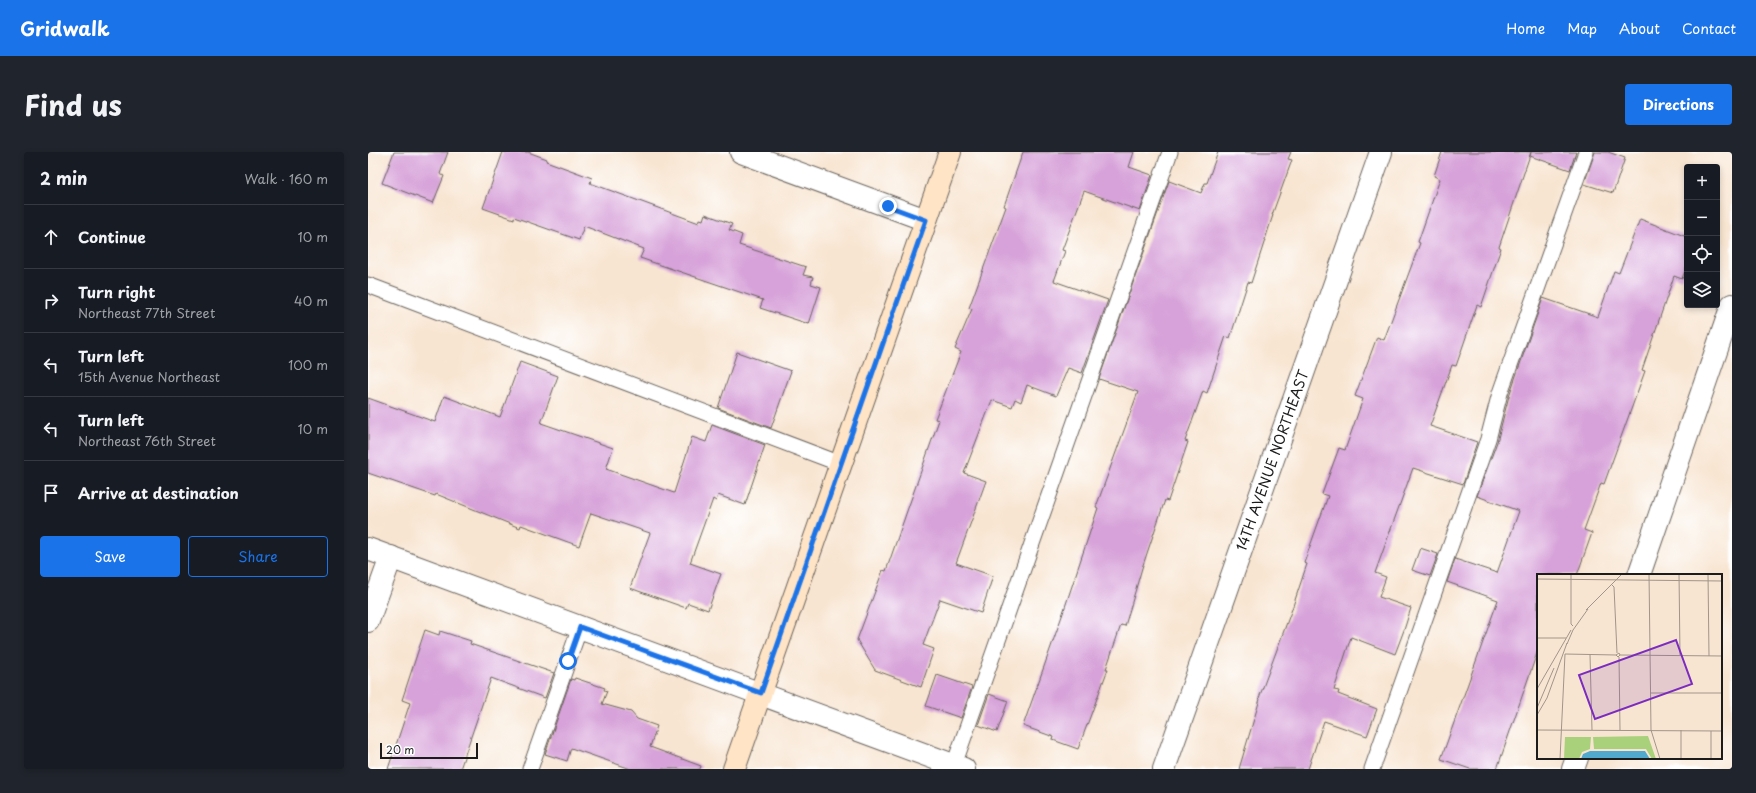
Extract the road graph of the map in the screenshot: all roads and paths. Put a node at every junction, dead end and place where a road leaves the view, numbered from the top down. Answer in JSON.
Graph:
{"nodes":[{"id":1,"x":741,"y":152,"type":"edge"},
{"id":2,"x":950,"y":152,"type":"edge"},
{"id":3,"x":1170,"y":152,"type":"edge"},
{"id":4,"x":1381,"y":152,"type":"edge"},
{"id":5,"x":1586,"y":152,"type":"edge"},
{"id":6,"x":926,"y":220,"type":"junction"},
{"id":7,"x":368,"y":285,"type":"edge"},
{"id":8,"x":1732,"y":306,"type":"edge"},
{"id":9,"x":841,"y":464,"type":"junction"},
{"id":10,"x":368,"y":549,"type":"edge"},
{"id":11,"x":391,"y":557,"type":"junction"},
{"id":12,"x":1639,"y":574,"type":"edge"},
{"id":13,"x":368,"y":621,"type":"edge"},
{"id":14,"x":580,"y":627,"type":"junction"},
{"id":15,"x":761,"y":693,"type":"junction"},
{"id":16,"x":1577,"y":759,"type":"edge"},
{"id":17,"x":959,"y":767,"type":"edge"},
{"id":18,"x":530,"y":769,"type":"edge"},
{"id":19,"x":734,"y":769,"type":"edge"},
{"id":20,"x":1164,"y":769,"type":"edge"},
{"id":21,"x":1372,"y":769,"type":"edge"},
{"id":22,"x":1573,"y":769,"type":"edge"}],
"edges":[{"from":1,"to":6,"type":"street"},
{"from":2,"to":6,"type":"main road"},
{"from":3,"to":17,"type":"lane"},
{"from":4,"to":20,"type":"street","name":"14TH AVENUE NORTHEAST"},
{"from":5,"to":21,"type":"lane"},
{"from":6,"to":9,"type":"main road"},
{"from":7,"to":9,"type":"lane"},
{"from":8,"to":12,"type":"street"},
{"from":9,"to":15,"type":"main road"},
{"from":10,"to":11,"type":"street"},
{"from":11,"to":13,"type":"street"},
{"from":11,"to":14,"type":"street"},
{"from":14,"to":15,"type":"street"},
{"from":14,"to":18,"type":"lane"},
{"from":15,"to":17,"type":"street"},
{"from":15,"to":19,"type":"main road"},
{"from":16,"to":22,"type":"street"}]}
